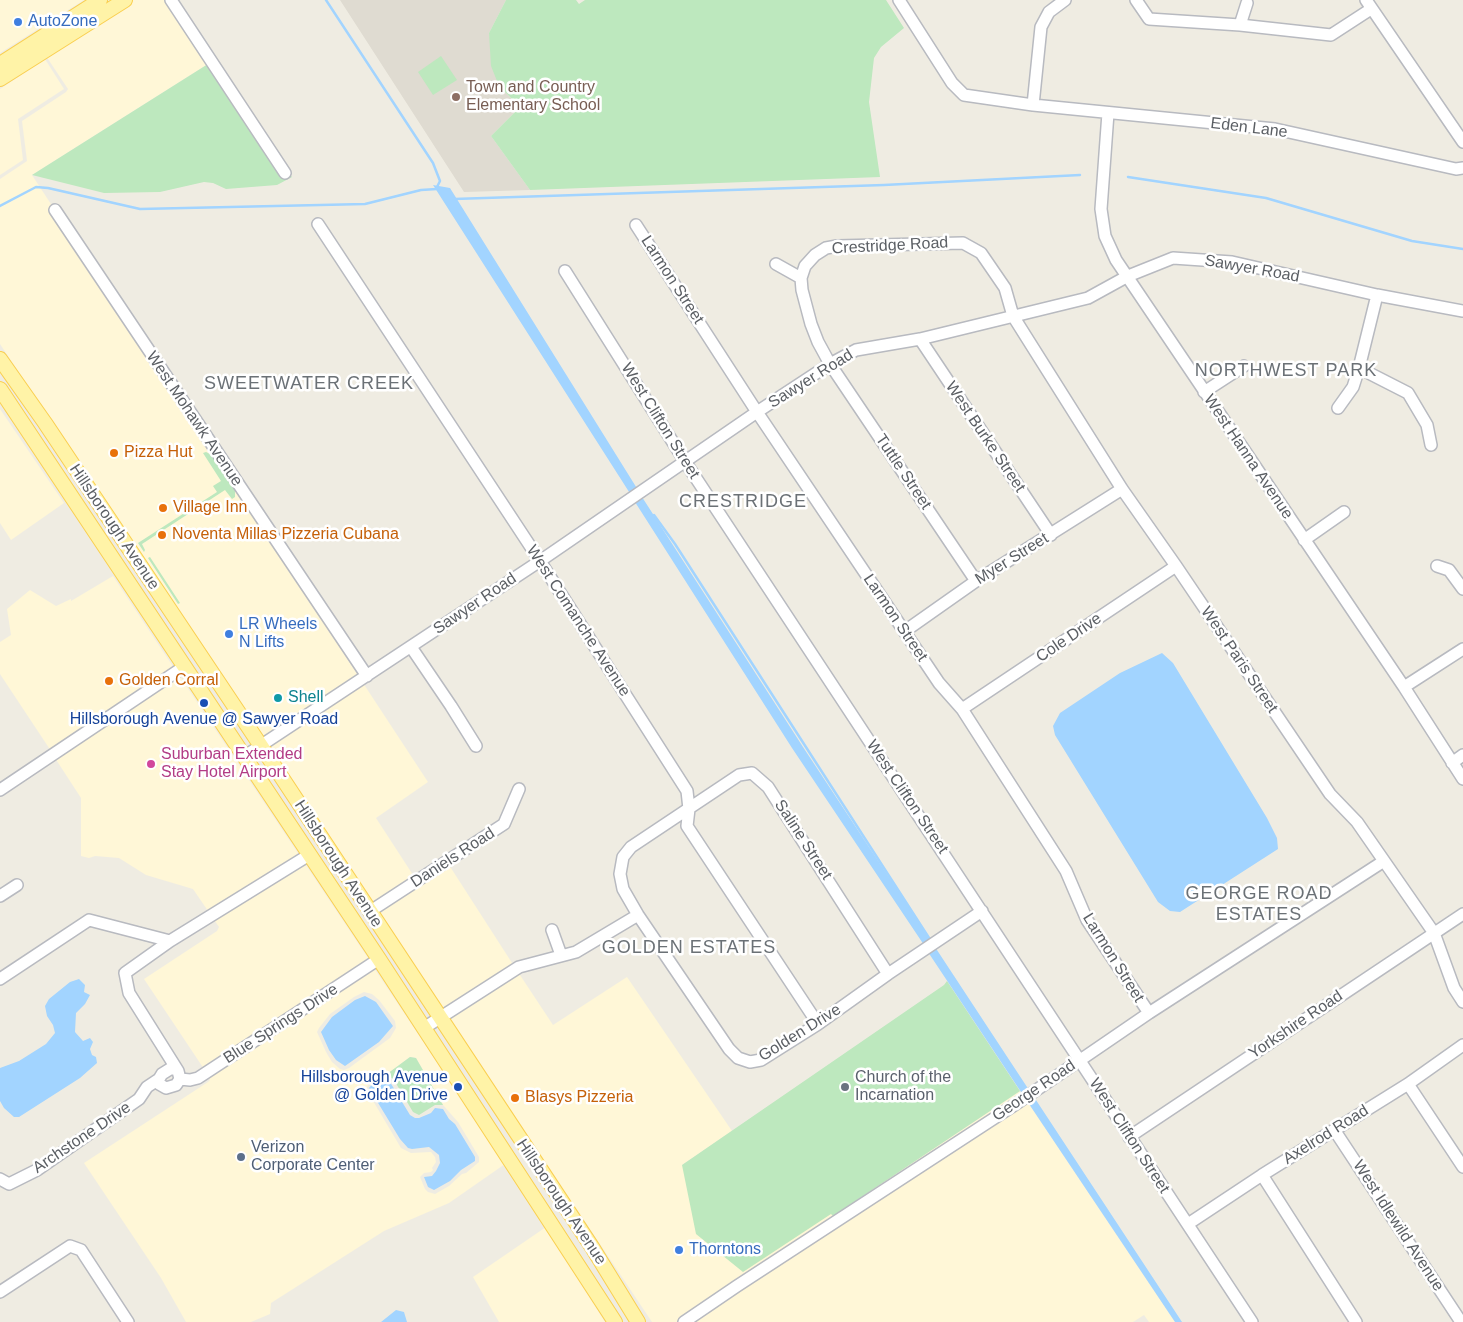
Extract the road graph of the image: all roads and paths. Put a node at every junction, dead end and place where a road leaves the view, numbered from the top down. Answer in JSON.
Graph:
{"nodes":[{"id":1,"x":100,"y":0,"type":"edge"},
{"id":2,"x":125,"y":0,"type":"edge"},
{"id":3,"x":171,"y":0,"type":"edge"},
{"id":4,"x":899,"y":0,"type":"edge"},
{"id":5,"x":1065,"y":0,"type":"edge"},
{"id":6,"x":1136,"y":0,"type":"edge"},
{"id":7,"x":1247,"y":3,"type":"dead end"},
{"id":8,"x":1369,"y":4,"type":"edge"},
{"id":9,"x":1240,"y":25,"type":"junction"},
{"id":10,"x":9,"y":63,"type":"edge"},
{"id":11,"x":0,"y":79,"type":"edge"},
{"id":12,"x":1033,"y":105,"type":"junction"},
{"id":13,"x":1108,"y":113,"type":"junction"},
{"id":14,"x":1463,"y":142,"type":"edge"},
{"id":15,"x":1463,"y":168,"type":"edge"},
{"id":16,"x":285,"y":173,"type":"dead end"},
{"id":17,"x":56,"y":210,"type":"dead end"},
{"id":18,"x":318,"y":224,"type":"dead end"},
{"id":19,"x":636,"y":225,"type":"dead end"},
{"id":20,"x":776,"y":264,"type":"dead end"},
{"id":21,"x":565,"y":271,"type":"dead end"},
{"id":22,"x":1128,"y":276,"type":"junction"},
{"id":23,"x":801,"y":278,"type":"junction"},
{"id":24,"x":1377,"y":295,"type":"junction"},
{"id":25,"x":1463,"y":311,"type":"edge"},
{"id":26,"x":1013,"y":316,"type":"junction"},
{"id":27,"x":920,"y":339,"type":"junction"},
{"id":28,"x":0,"y":360,"type":"edge"},
{"id":29,"x":830,"y":364,"type":"junction"},
{"id":30,"x":0,"y":366,"type":"edge"},
{"id":31,"x":1244,"y":366,"type":"dead end"},
{"id":32,"x":1359,"y":368,"type":"junction"},
{"id":33,"x":12,"y":375,"type":"junction"},
{"id":34,"x":0,"y":384,"type":"edge"},
{"id":35,"x":0,"y":390,"type":"edge"},
{"id":36,"x":1204,"y":392,"type":"junction"},
{"id":37,"x":1338,"y":408,"type":"dead end"},
{"id":38,"x":757,"y":412,"type":"junction"},
{"id":39,"x":45,"y":423,"type":"junction"},
{"id":40,"x":34,"y":439,"type":"junction"},
{"id":41,"x":1431,"y":445,"type":"dead end"},
{"id":42,"x":686,"y":463,"type":"junction"},
{"id":43,"x":59,"y":476,"type":"junction"},
{"id":44,"x":83,"y":481,"type":"junction"},
{"id":45,"x":1122,"y":489,"type":"junction"},
{"id":46,"x":1344,"y":512,"type":"dead end"},
{"id":47,"x":1051,"y":535,"type":"junction"},
{"id":48,"x":1304,"y":540,"type":"junction"},
{"id":49,"x":137,"y":560,"type":"junction"},
{"id":50,"x":540,"y":561,"type":"junction"},
{"id":51,"x":1176,"y":566,"type":"junction"},
{"id":52,"x":1436,"y":566,"type":"dead end"},
{"id":53,"x":127,"y":580,"type":"junction"},
{"id":54,"x":976,"y":581,"type":"junction"},
{"id":55,"x":1463,"y":589,"type":"edge"},
{"id":56,"x":904,"y":631,"type":"junction"},
{"id":57,"x":410,"y":647,"type":"junction"},
{"id":58,"x":1463,"y":649,"type":"edge"},
{"id":59,"x":200,"y":654,"type":"junction"},
{"id":60,"x":184,"y":666,"type":"junction"},
{"id":61,"x":367,"y":676,"type":"junction"},
{"id":62,"x":1404,"y":687,"type":"junction"},
{"id":63,"x":962,"y":709,"type":"junction"},
{"id":64,"x":260,"y":746,"type":"junction"},
{"id":65,"x":476,"y":746,"type":"dead end"},
{"id":66,"x":1463,"y":755,"type":"edge"},
{"id":67,"x":245,"y":756,"type":"junction"},
{"id":68,"x":1452,"y":763,"type":"junction"},
{"id":69,"x":1463,"y":779,"type":"edge"},
{"id":70,"x":519,"y":789,"type":"dead end"},
{"id":71,"x":0,"y":790,"type":"edge"},
{"id":72,"x":274,"y":801,"type":"junction"},
{"id":73,"x":689,"y":809,"type":"junction"},
{"id":74,"x":309,"y":855,"type":"junction"},
{"id":75,"x":335,"y":859,"type":"junction"},
{"id":76,"x":1384,"y":861,"type":"junction"},
{"id":77,"x":16,"y":885,"type":"dead end"},
{"id":78,"x":0,"y":896,"type":"edge"},
{"id":79,"x":982,"y":911,"type":"junction"},
{"id":80,"x":369,"y":912,"type":"junction"},
{"id":81,"x":1463,"y":914,"type":"edge"},
{"id":82,"x":638,"y":915,"type":"junction"},
{"id":83,"x":552,"y":930,"type":"dead end"},
{"id":84,"x":1434,"y":933,"type":"junction"},
{"id":85,"x":386,"y":937,"type":"junction"},
{"id":86,"x":170,"y":942,"type":"junction"},
{"id":87,"x":561,"y":955,"type":"junction"},
{"id":88,"x":379,"y":959,"type":"junction"},
{"id":89,"x":888,"y":974,"type":"junction"},
{"id":90,"x":0,"y":979,"type":"edge"},
{"id":91,"x":1463,"y":1002,"type":"edge"},
{"id":92,"x":1149,"y":1013,"type":"junction"},
{"id":93,"x":439,"y":1018,"type":"junction"},
{"id":94,"x":818,"y":1024,"type":"junction"},
{"id":95,"x":424,"y":1028,"type":"junction"},
{"id":96,"x":1463,"y":1045,"type":"edge"},
{"id":97,"x":1080,"y":1060,"type":"junction"},
{"id":98,"x":179,"y":1075,"type":"junction"},
{"id":99,"x":158,"y":1079,"type":"junction"},
{"id":100,"x":1408,"y":1084,"type":"junction"},
{"id":101,"x":480,"y":1113,"type":"junction"},
{"id":102,"x":1335,"y":1131,"type":"junction"},
{"id":103,"x":1129,"y":1137,"type":"junction"},
{"id":104,"x":1463,"y":1167,"type":"edge"},
{"id":105,"x":541,"y":1170,"type":"junction"},
{"id":106,"x":1262,"y":1175,"type":"junction"},
{"id":107,"x":0,"y":1179,"type":"edge"},
{"id":108,"x":1188,"y":1224,"type":"junction"},
{"id":109,"x":0,"y":1292,"type":"edge"},
{"id":110,"x":128,"y":1322,"type":"edge"},
{"id":111,"x":616,"y":1322,"type":"edge"},
{"id":112,"x":638,"y":1322,"type":"edge"},
{"id":113,"x":684,"y":1322,"type":"edge"},
{"id":114,"x":1252,"y":1322,"type":"edge"},
{"id":115,"x":1356,"y":1322,"type":"edge"},
{"id":116,"x":1461,"y":1322,"type":"edge"}],
"edges":[{"from":1,"to":10,"type":"main road"},
{"from":2,"to":10,"type":"main road"},
{"from":3,"to":16,"type":"street"},
{"from":4,"to":12,"type":"street"},
{"from":5,"to":12,"type":"street"},
{"from":6,"to":9,"type":"street"},
{"from":7,"to":9,"type":"street"},
{"from":8,"to":9,"type":"street"},
{"from":8,"to":14,"type":"street"},
{"from":10,"to":11,"type":"main road"},
{"from":12,"to":13,"type":"street","name":"Eden Lane"},
{"from":13,"to":15,"type":"street","name":"Eden Lane"},
{"from":13,"to":22,"type":"street","name":"West Hanna Avenue"},
{"from":17,"to":61,"type":"street","name":"West Mohawk Avenue"},
{"from":18,"to":50,"type":"street","name":"West Comanche Avenue"},
{"from":19,"to":38,"type":"street","name":"Larmon Street"},
{"from":20,"to":23,"type":"street"},
{"from":21,"to":42,"type":"street","name":"West Clifton Street"},
{"from":22,"to":24,"type":"street","name":"Sawyer Road"},
{"from":22,"to":26,"type":"street","name":"Sawyer Road"},
{"from":22,"to":36,"type":"street","name":"West Hanna Avenue"},
{"from":23,"to":26,"type":"street","name":"Crestridge Road"},
{"from":23,"to":29,"type":"street"},
{"from":24,"to":25,"type":"street","name":"Sawyer Road"},
{"from":24,"to":32,"type":"street"},
{"from":26,"to":27,"type":"street","name":"Sawyer Road"},
{"from":26,"to":45,"type":"street","name":"West Paris Street"},
{"from":27,"to":29,"type":"street","name":"Sawyer Road"},
{"from":27,"to":47,"type":"street","name":"West Burke Street"},
{"from":28,"to":33,"type":"main road","name":"Hillsborough Avenue"},
{"from":29,"to":38,"type":"street","name":"Sawyer Road"},
{"from":29,"to":54,"type":"street","name":"Tuttle Street"},
{"from":30,"to":33,"type":"main road"},
{"from":31,"to":36,"type":"street"},
{"from":32,"to":37,"type":"street"},
{"from":32,"to":41,"type":"street"},
{"from":33,"to":39,"type":"main road","name":"Hillsborough Avenue"},
{"from":34,"to":39,"type":"main road"},
{"from":35,"to":40,"type":"main road","name":"Hillsborough Avenue"},
{"from":36,"to":48,"type":"street","name":"West Hanna Avenue"},
{"from":38,"to":42,"type":"street","name":"Sawyer Road"},
{"from":38,"to":56,"type":"street","name":"Larmon Street"},
{"from":39,"to":44,"type":"main road","name":"Hillsborough Avenue"},
{"from":40,"to":43,"type":"main road","name":"Hillsborough Avenue"},
{"from":40,"to":44,"type":"main road"},
{"from":42,"to":50,"type":"street","name":"Sawyer Road"},
{"from":42,"to":79,"type":"street","name":"West Clifton Street"},
{"from":43,"to":49,"type":"main road"},
{"from":43,"to":53,"type":"main road","name":"Hillsborough Avenue"},
{"from":44,"to":49,"type":"main road","name":"Hillsborough Avenue"},
{"from":45,"to":47,"type":"street","name":"Myer Street"},
{"from":45,"to":51,"type":"street","name":"West Paris Street"},
{"from":46,"to":48,"type":"street"},
{"from":47,"to":54,"type":"street","name":"Myer Street"},
{"from":48,"to":62,"type":"street","name":"West Hanna Avenue"},
{"from":49,"to":59,"type":"main road","name":"Hillsborough Avenue"},
{"from":50,"to":57,"type":"street","name":"Sawyer Road"},
{"from":50,"to":73,"type":"street","name":"West Comanche Avenue"},
{"from":51,"to":63,"type":"street","name":"Cole Drive"},
{"from":51,"to":76,"type":"street","name":"West Paris Street"},
{"from":52,"to":55,"type":"street"},
{"from":53,"to":59,"type":"main road"},
{"from":53,"to":60,"type":"main road","name":"Hillsborough Avenue"},
{"from":54,"to":56,"type":"street","name":"Myer Street"},
{"from":56,"to":63,"type":"street","name":"Larmon Street"},
{"from":57,"to":61,"type":"street","name":"Sawyer Road"},
{"from":57,"to":65,"type":"street"},
{"from":58,"to":62,"type":"street"},
{"from":59,"to":64,"type":"main road","name":"Hillsborough Avenue"},
{"from":60,"to":67,"type":"main road","name":"Hillsborough Avenue"},
{"from":60,"to":71,"type":"street"},
{"from":61,"to":64,"type":"street","name":"Sawyer Road"},
{"from":62,"to":68,"type":"street","name":"West Hanna Avenue"},
{"from":63,"to":92,"type":"street","name":"Larmon Street"},
{"from":64,"to":67,"type":"street","name":"Sawyer Road"},
{"from":64,"to":75,"type":"main road","name":"Hillsborough Avenue"},
{"from":66,"to":68,"type":"street"},
{"from":67,"to":72,"type":"main road","name":"Hillsborough Avenue"},
{"from":68,"to":69,"type":"street","name":"West Hanna Avenue"},
{"from":70,"to":80,"type":"street","name":"Daniels Road"},
{"from":72,"to":74,"type":"main road","name":"Hillsborough Avenue"},
{"from":72,"to":75,"type":"main road"},
{"from":73,"to":82,"type":"street","name":"Saline Street"},
{"from":73,"to":89,"type":"street","name":"Saline Street"},
{"from":73,"to":94,"type":"street","name":"West Comanche Avenue"},
{"from":74,"to":85,"type":"main road"},
{"from":74,"to":86,"type":"street"},
{"from":74,"to":88,"type":"main road","name":"Hillsborough Avenue"},
{"from":75,"to":80,"type":"main road","name":"Hillsborough Avenue"},
{"from":76,"to":84,"type":"street","name":"West Paris Street"},
{"from":76,"to":92,"type":"street","name":"George Road"},
{"from":77,"to":78,"type":"street"},
{"from":79,"to":89,"type":"street","name":"Golden Drive"},
{"from":79,"to":97,"type":"street","name":"West Clifton Street"},
{"from":80,"to":85,"type":"main road","name":"Hillsborough Avenue"},
{"from":81,"to":84,"type":"street","name":"Yorkshire Road"},
{"from":82,"to":87,"type":"street"},
{"from":82,"to":94,"type":"street","name":"Golden Drive"},
{"from":83,"to":87,"type":"street"},
{"from":84,"to":91,"type":"street","name":"West Paris Street"},
{"from":84,"to":103,"type":"street","name":"Yorkshire Road"},
{"from":85,"to":93,"type":"main road","name":"Hillsborough Avenue"},
{"from":86,"to":90,"type":"street"},
{"from":86,"to":98,"type":"street"},
{"from":87,"to":93,"type":"street"},
{"from":88,"to":95,"type":"main road","name":"Hillsborough Avenue"},
{"from":88,"to":98,"type":"street","name":"Blue Springs Drive"},
{"from":89,"to":94,"type":"street","name":"Golden Drive"},
{"from":92,"to":97,"type":"street","name":"George Road"},
{"from":93,"to":95,"type":"street"},
{"from":93,"to":105,"type":"main road","name":"Hillsborough Avenue"},
{"from":95,"to":101,"type":"main road","name":"Hillsborough Avenue"},
{"from":96,"to":100,"type":"street","name":"Axelrod Road"},
{"from":97,"to":103,"type":"street","name":"West Clifton Street"},
{"from":97,"to":113,"type":"street","name":"George Road"},
{"from":98,"to":99,"type":"street"},
{"from":98,"to":99,"type":"street"},
{"from":99,"to":107,"type":"street","name":"Archstone Drive"},
{"from":100,"to":102,"type":"street","name":"Axelrod Road"},
{"from":100,"to":104,"type":"street"},
{"from":101,"to":105,"type":"main road"},
{"from":101,"to":111,"type":"main road","name":"Hillsborough Avenue"},
{"from":102,"to":106,"type":"street","name":"Axelrod Road"},
{"from":102,"to":116,"type":"street","name":"West Idlewild Avenue"},
{"from":103,"to":108,"type":"street","name":"West Clifton Street"},
{"from":105,"to":112,"type":"main road","name":"Hillsborough Avenue"},
{"from":106,"to":108,"type":"street","name":"Axelrod Road"},
{"from":106,"to":115,"type":"street"},
{"from":108,"to":114,"type":"street","name":"West Clifton Street"},
{"from":109,"to":110,"type":"street"}]}
